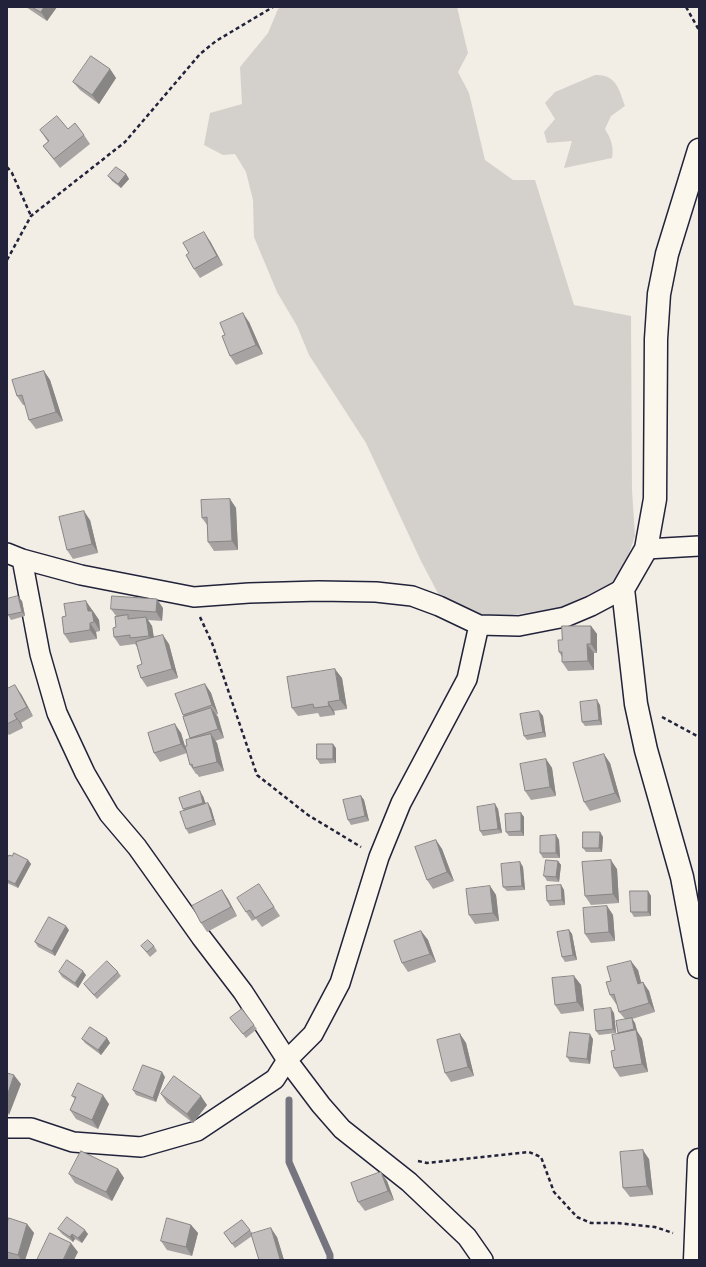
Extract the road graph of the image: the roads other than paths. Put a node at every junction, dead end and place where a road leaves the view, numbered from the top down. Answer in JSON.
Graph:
{"nodes":[{"id":1,"x":699,"y":150,"type":"edge"},
{"id":2,"x":699,"y":546,"type":"edge"},
{"id":3,"x":646,"y":549,"type":"junction"},
{"id":4,"x":15,"y":556,"type":"edge"},
{"id":5,"x":622,"y":589,"type":"junction"},
{"id":6,"x":479,"y":625,"type":"junction"},
{"id":7,"x":699,"y":967,"type":"edge"},
{"id":8,"x":287,"y":1060,"type":"junction"},
{"id":9,"x":7,"y":1128,"type":"edge"},
{"id":10,"x":699,"y":1160,"type":"edge"},
{"id":11,"x":697,"y":1246,"type":"edge"},
{"id":12,"x":483,"y":1260,"type":"edge"}],
"edges":[{"from":1,"to":3,"type":"street"},
{"from":2,"to":3,"type":"street"},
{"from":3,"to":5,"type":"street"},
{"from":4,"to":6,"type":"street"},
{"from":4,"to":8,"type":"street"},
{"from":5,"to":6,"type":"street"},
{"from":5,"to":7,"type":"street"},
{"from":6,"to":8,"type":"street"},
{"from":8,"to":9,"type":"street"},
{"from":8,"to":12,"type":"street"},
{"from":10,"to":11,"type":"street"}]}
